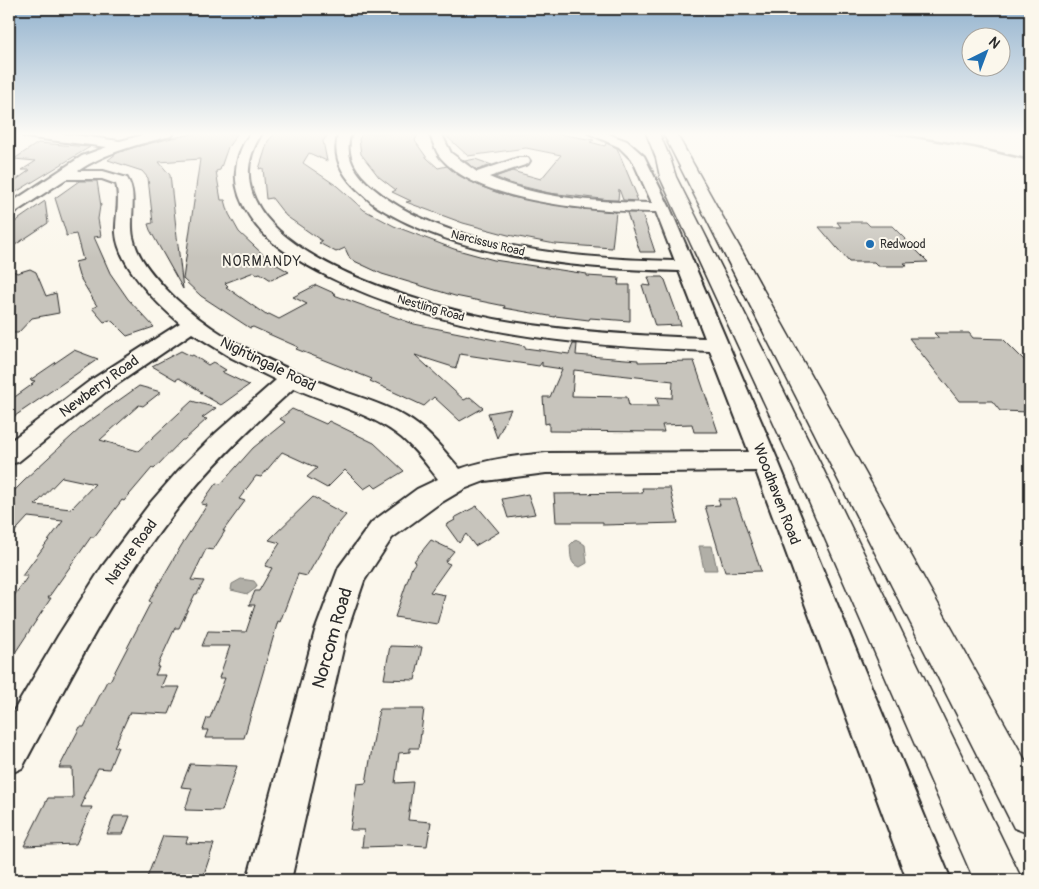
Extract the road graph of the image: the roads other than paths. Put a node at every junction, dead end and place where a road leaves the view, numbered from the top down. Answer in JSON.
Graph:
{"nodes":[{"id":1,"x":241,"y":174,"type":"edge"},
{"id":2,"x":350,"y":174,"type":"edge"},
{"id":3,"x":472,"y":174,"type":"edge"},
{"id":4,"x":484,"y":174,"type":"edge"},
{"id":5,"x":647,"y":174,"type":"edge"},
{"id":6,"x":666,"y":174,"type":"edge"},
{"id":7,"x":691,"y":174,"type":"edge"},
{"id":8,"x":703,"y":174,"type":"edge"},
{"id":9,"x":61,"y":176,"type":"joint"},
{"id":10,"x":477,"y":177,"type":"junction"},
{"id":11,"x":662,"y":208,"type":"junction"},
{"id":12,"x":9,"y":210,"type":"edge"},
{"id":13,"x":711,"y":214,"type":"junction"},
{"id":14,"x":686,"y":266,"type":"junction"},
{"id":15,"x":194,"y":324,"type":"junction"},
{"id":16,"x":718,"y":345,"type":"junction"},
{"id":17,"x":291,"y":379,"type":"junction"},
{"id":18,"x":9,"y":455,"type":"edge"},
{"id":19,"x":765,"y":461,"type":"junction"},
{"id":20,"x":455,"y":482,"type":"junction"},
{"id":21,"x":9,"y":755,"type":"edge"},
{"id":22,"x":1030,"y":812,"type":"edge"},
{"id":23,"x":269,"y":880,"type":"edge"},
{"id":24,"x":929,"y":880,"type":"edge"},
{"id":25,"x":998,"y":880,"type":"edge"}],
"edges":[{"from":1,"to":16,"type":"street","name":"Nestling Road"},
{"from":2,"to":14,"type":"street","name":"Narcissus Road"},
{"from":3,"to":10,"type":"street"},
{"from":4,"to":10,"type":"street"},
{"from":5,"to":11,"type":"street","name":"Woodhaven Road"},
{"from":6,"to":25,"type":"highway"},
{"from":7,"to":13,"type":"highway"},
{"from":8,"to":13,"type":"highway"},
{"from":9,"to":12,"type":"street"},
{"from":9,"to":15,"type":"street","name":"Nightingale Road"},
{"from":10,"to":11,"type":"street"},
{"from":11,"to":14,"type":"street","name":"Woodhaven Road"},
{"from":13,"to":22,"type":"highway"},
{"from":14,"to":16,"type":"street","name":"Woodhaven Road"},
{"from":15,"to":17,"type":"street","name":"Nightingale Road"},
{"from":15,"to":18,"type":"street","name":"Newberry Road"},
{"from":16,"to":19,"type":"street","name":"Woodhaven Road"},
{"from":17,"to":20,"type":"street","name":"Nightingale Road"},
{"from":17,"to":21,"type":"street","name":"Nature Road"},
{"from":19,"to":20,"type":"street","name":"Norcom Road"},
{"from":19,"to":24,"type":"street","name":"Woodhaven Road"},
{"from":20,"to":23,"type":"street","name":"Norcom Road"}]}
